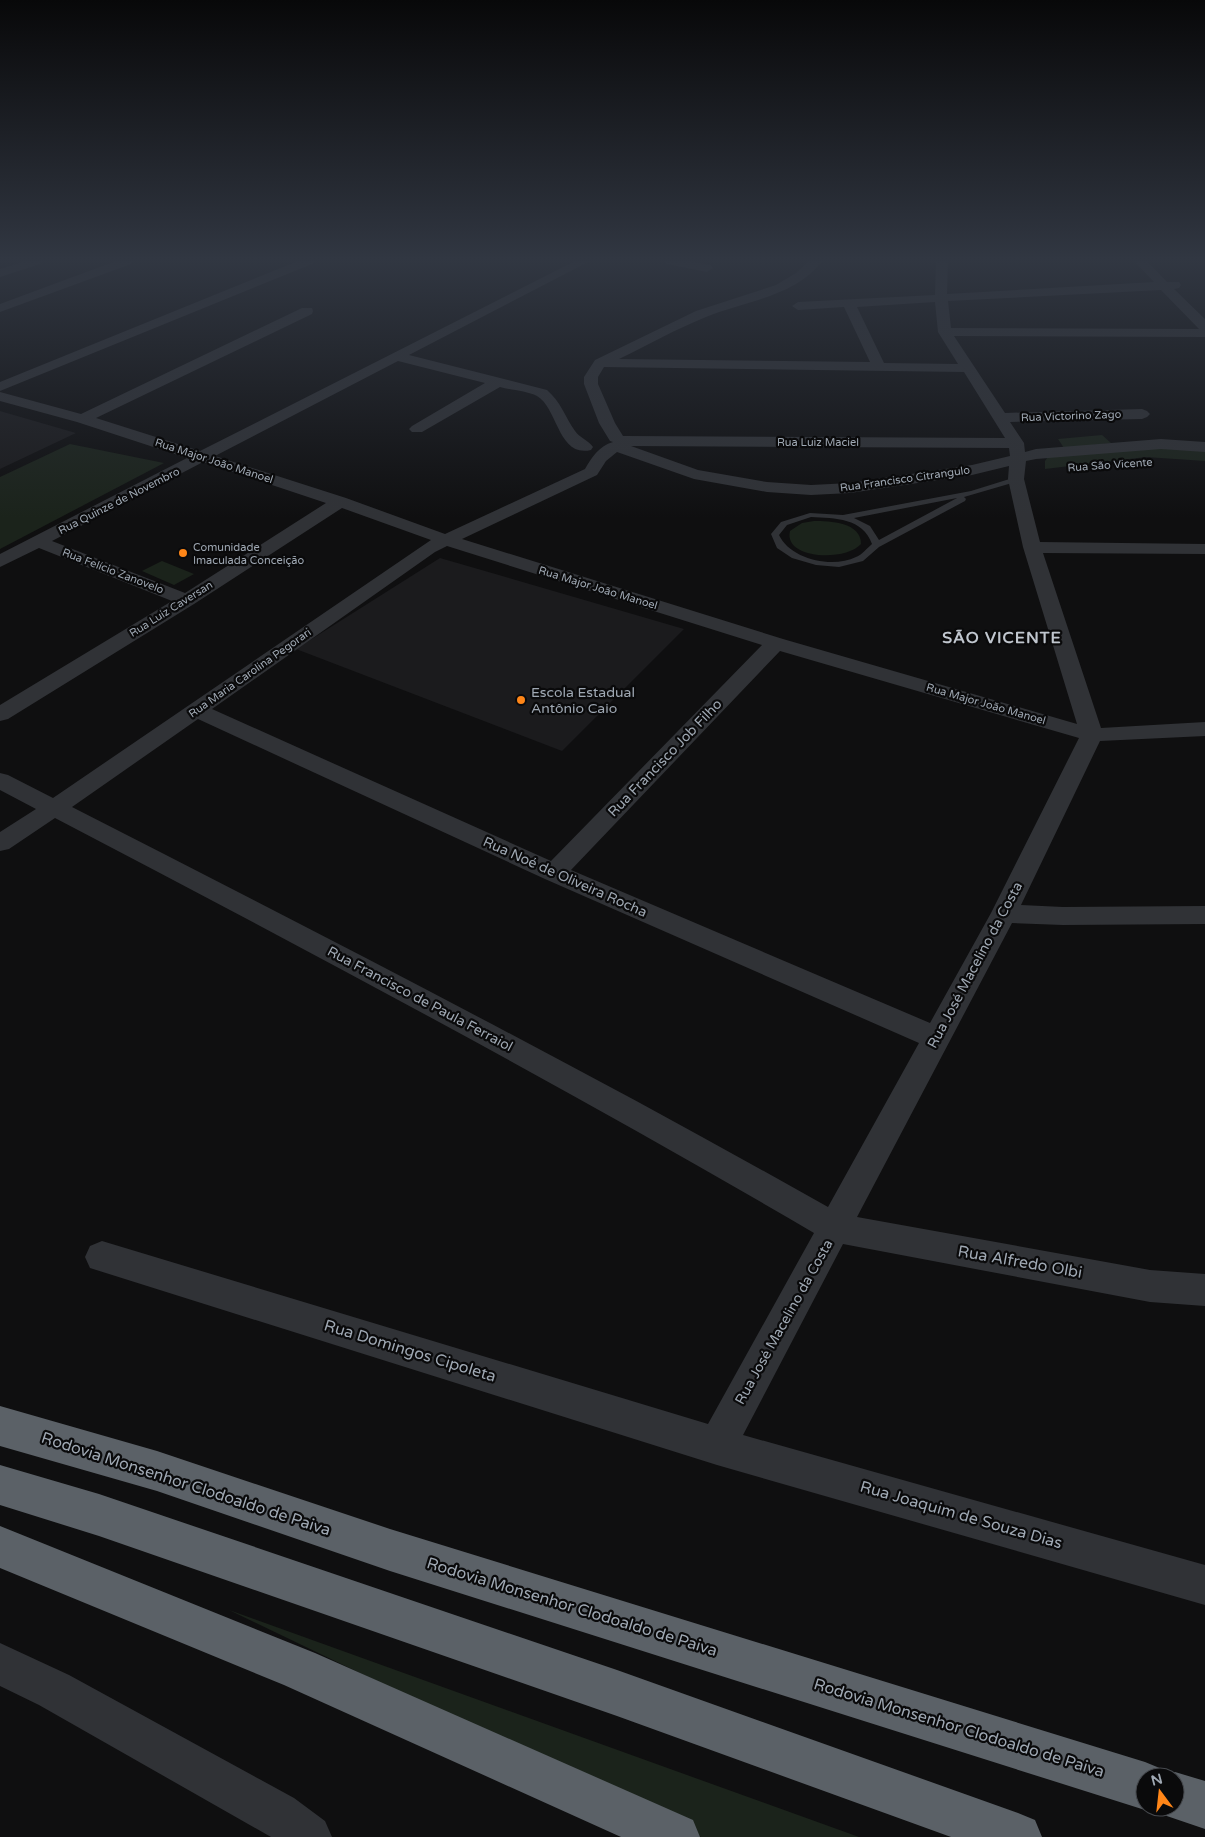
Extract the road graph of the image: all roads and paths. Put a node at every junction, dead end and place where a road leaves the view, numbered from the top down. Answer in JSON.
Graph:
{"nodes":[{"id":1,"x":97,"y":347,"type":"edge"},
{"id":2,"x":233,"y":347,"type":"edge"},
{"id":3,"x":414,"y":347,"type":"edge"},
{"id":4,"x":634,"y":347,"type":"edge"},
{"id":5,"x":869,"y":347,"type":"edge"},
{"id":6,"x":955,"y":347,"type":"edge"},
{"id":7,"x":396,"y":356,"type":"junction"},
{"id":8,"x":600,"y":363,"type":"junction"},
{"id":9,"x":879,"y":367,"type":"junction"},
{"id":10,"x":969,"y":368,"type":"junction"},
{"id":11,"x":497,"y":382,"type":"junction"},
{"id":12,"x":0,"y":387,"type":"edge"},
{"id":13,"x":0,"y":396,"type":"edge"},
{"id":14,"x":1142,"y":414,"type":"dead end"},
{"id":15,"x":1000,"y":418,"type":"junction"},
{"id":16,"x":82,"y":419,"type":"junction"},
{"id":17,"x":417,"y":430,"type":"dead end"},
{"id":18,"x":604,"y":444,"type":"junction"},
{"id":19,"x":1205,"y":447,"type":"edge"},
{"id":20,"x":202,"y":457,"type":"junction"},
{"id":21,"x":1141,"y":462,"type":"dead end"},
{"id":22,"x":1021,"y":464,"type":"junction"},
{"id":23,"x":1082,"y":466,"type":"dead end"},
{"id":24,"x":973,"y":493,"type":"junction"},
{"id":25,"x":340,"y":502,"type":"junction"},
{"id":26,"x":842,"y":517,"type":"junction"},
{"id":27,"x":445,"y":540,"type":"junction"},
{"id":28,"x":38,"y":542,"type":"junction"},
{"id":29,"x":876,"y":545,"type":"junction"},
{"id":30,"x":1032,"y":547,"type":"junction"},
{"id":31,"x":1205,"y":549,"type":"edge"},
{"id":32,"x":0,"y":561,"type":"edge"},
{"id":33,"x":187,"y":600,"type":"junction"},
{"id":34,"x":776,"y":643,"type":"junction"},
{"id":35,"x":196,"y":710,"type":"junction"},
{"id":36,"x":0,"y":714,"type":"edge"},
{"id":37,"x":1205,"y":729,"type":"edge"},
{"id":38,"x":1092,"y":735,"type":"junction"},
{"id":39,"x":0,"y":780,"type":"edge"},
{"id":40,"x":56,"y":807,"type":"junction"},
{"id":41,"x":0,"y":842,"type":"edge"},
{"id":42,"x":554,"y":873,"type":"junction"},
{"id":43,"x":1004,"y":913,"type":"junction"},
{"id":44,"x":1205,"y":915,"type":"edge"},
{"id":45,"x":935,"y":1038,"type":"junction"},
{"id":46,"x":835,"y":1228,"type":"junction"},
{"id":47,"x":102,"y":1257,"type":"dead end"},
{"id":48,"x":1205,"y":1290,"type":"edge"},
{"id":49,"x":0,"y":1426,"type":"edge"},
{"id":50,"x":717,"y":1446,"type":"junction"},
{"id":51,"x":0,"y":1485,"type":"edge"},
{"id":52,"x":0,"y":1546,"type":"edge"},
{"id":53,"x":1205,"y":1585,"type":"edge"},
{"id":54,"x":0,"y":1664,"type":"edge"},
{"id":55,"x":1135,"y":1783,"type":"edge"},
{"id":56,"x":1185,"y":1799,"type":"edge"},
{"id":57,"x":1205,"y":1805,"type":"edge"},
{"id":58,"x":309,"y":1837,"type":"edge"},
{"id":59,"x":676,"y":1837,"type":"edge"},
{"id":60,"x":1018,"y":1837,"type":"edge"}],
"edges":[{"from":1,"to":12,"type":"street"},
{"from":2,"to":16,"type":"street"},
{"from":3,"to":7,"type":"street","name":"Rua Quinze de Novembro"},
{"from":4,"to":8,"type":"street"},
{"from":5,"to":9,"type":"street"},
{"from":6,"to":10,"type":"street"},
{"from":7,"to":11,"type":"street"},
{"from":7,"to":20,"type":"street","name":"Rua Quinze de Novembro"},
{"from":8,"to":9,"type":"street"},
{"from":8,"to":18,"type":"street"},
{"from":9,"to":10,"type":"street"},
{"from":10,"to":15,"type":"street"},
{"from":11,"to":17,"type":"street"},
{"from":11,"to":18,"type":"street","name":"Rua Francisco Citrangulo"},
{"from":13,"to":16,"type":"street","name":"Rua Major João Manoel"},
{"from":14,"to":15,"type":"street","name":"Rua Victorino Zago"},
{"from":15,"to":22,"type":"street"},
{"from":16,"to":20,"type":"street","name":"Rua Major João Manoel"},
{"from":18,"to":22,"type":"street","name":"Rua Luiz Maciel"},
{"from":18,"to":22,"type":"street","name":"Rua Francisco Citrangulo"},
{"from":18,"to":27,"type":"street","name":"Rua Maria Carolina Pegorari"},
{"from":19,"to":22,"type":"street","name":"Rua São Vicente"},
{"from":20,"to":25,"type":"street","name":"Rua Major João Manoel"},
{"from":20,"to":28,"type":"street","name":"Rua Quinze de Novembro"},
{"from":21,"to":23,"type":"street","name":"Rua São Vicente"},
{"from":22,"to":24,"type":"lane"},
{"from":22,"to":30,"type":"street"},
{"from":24,"to":26,"type":"lane"},
{"from":24,"to":29,"type":"lane"},
{"from":25,"to":27,"type":"street","name":"Rua Major João Manoel"},
{"from":25,"to":33,"type":"street","name":"Rua Luiz Caversan"},
{"from":26,"to":29,"type":"lane"},
{"from":26,"to":29,"type":"lane"},
{"from":27,"to":34,"type":"street","name":"Rua Major João Manoel"},
{"from":27,"to":35,"type":"street","name":"Rua Maria Carolina Pegorari"},
{"from":28,"to":32,"type":"street","name":"Rua Quinze de Novembro"},
{"from":28,"to":33,"type":"street","name":"Rua Felício Zanovelo"},
{"from":30,"to":31,"type":"street"},
{"from":30,"to":38,"type":"street"},
{"from":33,"to":36,"type":"street","name":"Rua Luiz Caversan"},
{"from":34,"to":38,"type":"street","name":"Rua Major João Manoel"},
{"from":34,"to":42,"type":"street","name":"Rua Francisco Job Filho"},
{"from":35,"to":40,"type":"street","name":"Rua Maria Carolina Pegorari"},
{"from":35,"to":42,"type":"street","name":"Rua Noé de Oliveira Rocha"},
{"from":37,"to":38,"type":"street","name":"Rua Major João Manoel"},
{"from":38,"to":43,"type":"street","name":"Rua José Macelino da Costa"},
{"from":39,"to":40,"type":"street","name":"Rua Francisco de Paula Ferraiol"},
{"from":40,"to":41,"type":"street","name":"Rua Maria Carolina Pegorari"},
{"from":40,"to":46,"type":"street","name":"Rua Francisco de Paula Ferraiol"},
{"from":42,"to":45,"type":"street","name":"Rua Noé de Oliveira Rocha"},
{"from":43,"to":44,"type":"street"},
{"from":43,"to":45,"type":"street","name":"Rua José Macelino da Costa"},
{"from":45,"to":46,"type":"street","name":"Rua José Macelino da Costa"},
{"from":46,"to":48,"type":"street","name":"Rua Alfredo Olbi"},
{"from":46,"to":50,"type":"street","name":"Rua José Macelino da Costa"},
{"from":47,"to":50,"type":"street","name":"Rua Domingos Cipoleta"},
{"from":49,"to":55,"type":"highway","name":"Rodovia Monsenhor Clodoaldo de Paiva"},
{"from":50,"to":53,"type":"street","name":"Rua Joaquim de Souza Dias"},
{"from":51,"to":60,"type":"highway"},
{"from":52,"to":59,"type":"highway"},
{"from":54,"to":58,"type":"street"},
{"from":56,"to":57,"type":"highway"}]}
